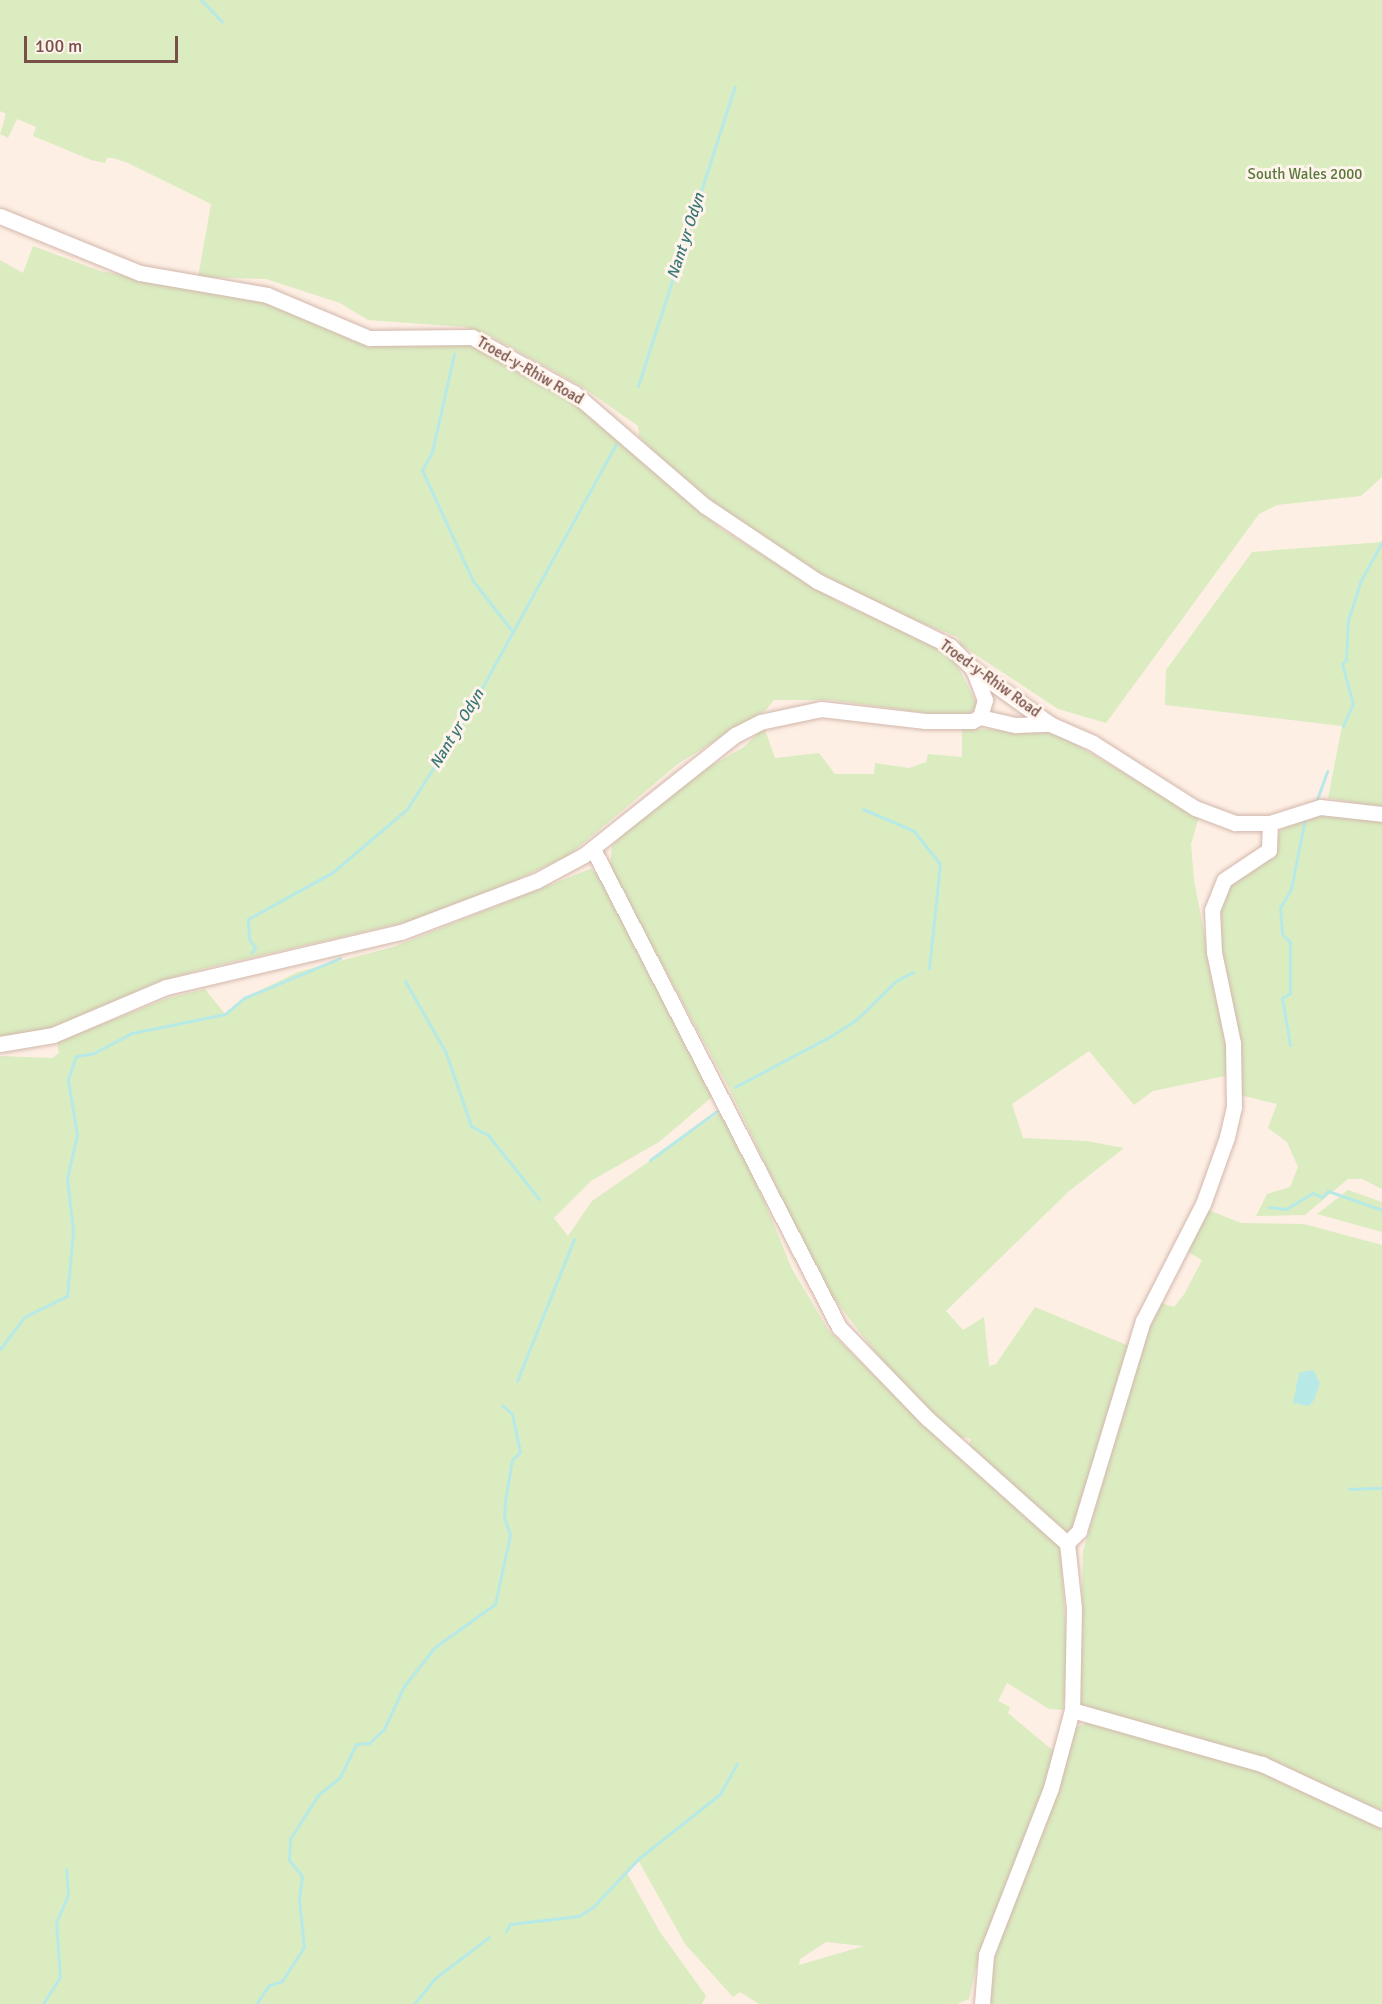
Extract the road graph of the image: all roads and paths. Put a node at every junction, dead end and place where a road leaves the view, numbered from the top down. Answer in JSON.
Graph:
{"nodes":[{"id":1,"x":0,"y":216,"type":"edge"},
{"id":2,"x":973,"y":669,"type":"junction"},
{"id":3,"x":980,"y":717,"type":"junction"},
{"id":4,"x":1050,"y":724,"type":"junction"},
{"id":5,"x":1382,"y":814,"type":"edge"},
{"id":6,"x":1270,"y":823,"type":"junction"},
{"id":7,"x":593,"y":849,"type":"junction"},
{"id":8,"x":0,"y":1044,"type":"edge"},
{"id":9,"x":1067,"y":1543,"type":"junction"},
{"id":10,"x":1072,"y":1710,"type":"junction"},
{"id":11,"x":1382,"y":1820,"type":"edge"},
{"id":12,"x":982,"y":2004,"type":"edge"}],
"edges":[{"from":1,"to":2,"type":"street","name":"Troed-y-Rhiw Road"},
{"from":2,"to":3,"type":"street"},
{"from":2,"to":4,"type":"street","name":"Troed-y-Rhiw Road"},
{"from":3,"to":4,"type":"street","name":"Troed-y-Rhiw Road"},
{"from":3,"to":7,"type":"street"},
{"from":4,"to":6,"type":"street","name":"Troed-y-Rhiw Road"},
{"from":5,"to":6,"type":"street","name":"Troed-y-Rhiw Road"},
{"from":6,"to":9,"type":"street"},
{"from":7,"to":8,"type":"street"},
{"from":7,"to":9,"type":"street"},
{"from":9,"to":10,"type":"street"},
{"from":10,"to":11,"type":"street"},
{"from":10,"to":12,"type":"street"}]}
